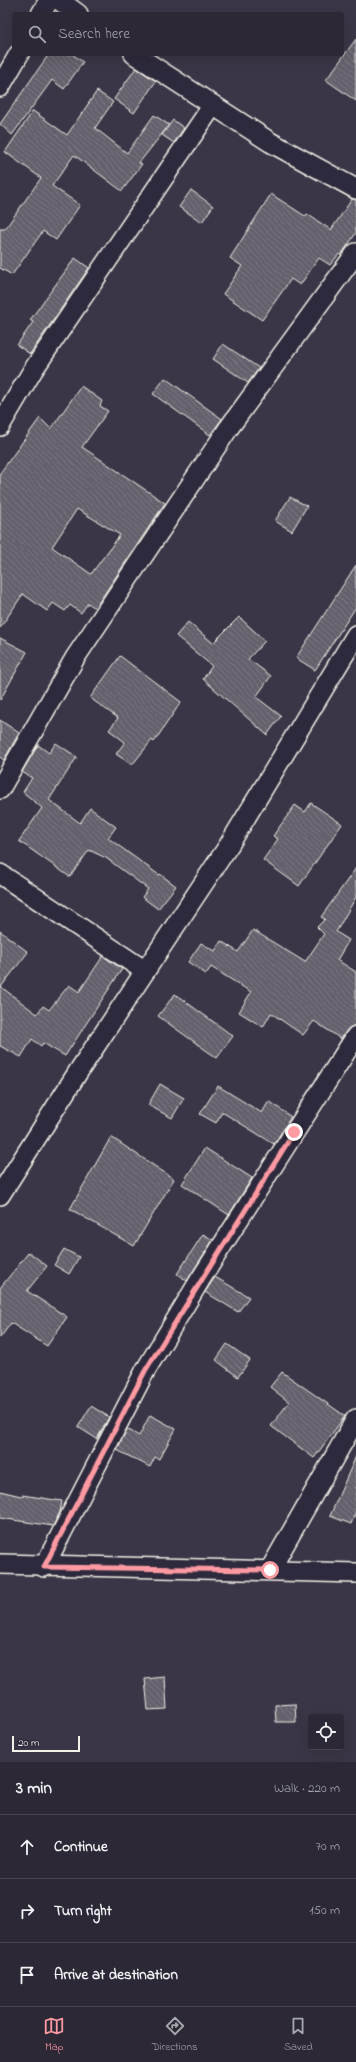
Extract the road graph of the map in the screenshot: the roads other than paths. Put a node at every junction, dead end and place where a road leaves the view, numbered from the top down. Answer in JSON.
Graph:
{"nodes":[{"id":1,"x":50,"y":0,"type":"edge"},
{"id":2,"x":59,"y":0,"type":"edge"},
{"id":3,"x":43,"y":12,"type":"edge"},
{"id":4,"x":75,"y":12,"type":"edge"},
{"id":5,"x":18,"y":56,"type":"edge"},
{"id":6,"x":137,"y":56,"type":"edge"},
{"id":7,"x":0,"y":86,"type":"edge"},
{"id":8,"x":213,"y":105,"type":"junction"},
{"id":9,"x":356,"y":189,"type":"edge"},
{"id":10,"x":356,"y":253,"type":"edge"},
{"id":11,"x":0,"y":426,"type":"edge"},
{"id":12,"x":356,"y":635,"type":"edge"},
{"id":13,"x":0,"y":789,"type":"edge"},
{"id":14,"x":0,"y":874,"type":"edge"},
{"id":15,"x":146,"y":971,"type":"junction"},
{"id":16,"x":356,"y":1036,"type":"edge"},
{"id":17,"x":0,"y":1195,"type":"edge"},
{"id":18,"x":356,"y":1419,"type":"edge"},
{"id":19,"x":0,"y":1564,"type":"edge"},
{"id":20,"x":44,"y":1567,"type":"junction"},
{"id":21,"x":270,"y":1570,"type":"junction"},
{"id":22,"x":356,"y":1572,"type":"edge"}],
"edges":[{"from":1,"to":3,"type":"street"},
{"from":2,"to":4,"type":"street"},
{"from":5,"to":7,"type":"street"},
{"from":6,"to":8,"type":"street"},
{"from":8,"to":9,"type":"street"},
{"from":8,"to":11,"type":"street"},
{"from":10,"to":13,"type":"street"},
{"from":12,"to":15,"type":"street"},
{"from":14,"to":15,"type":"street"},
{"from":15,"to":17,"type":"street"},
{"from":16,"to":20,"type":"street"},
{"from":18,"to":21,"type":"street"},
{"from":19,"to":20,"type":"street"},
{"from":20,"to":21,"type":"street"},
{"from":21,"to":22,"type":"street"}]}
